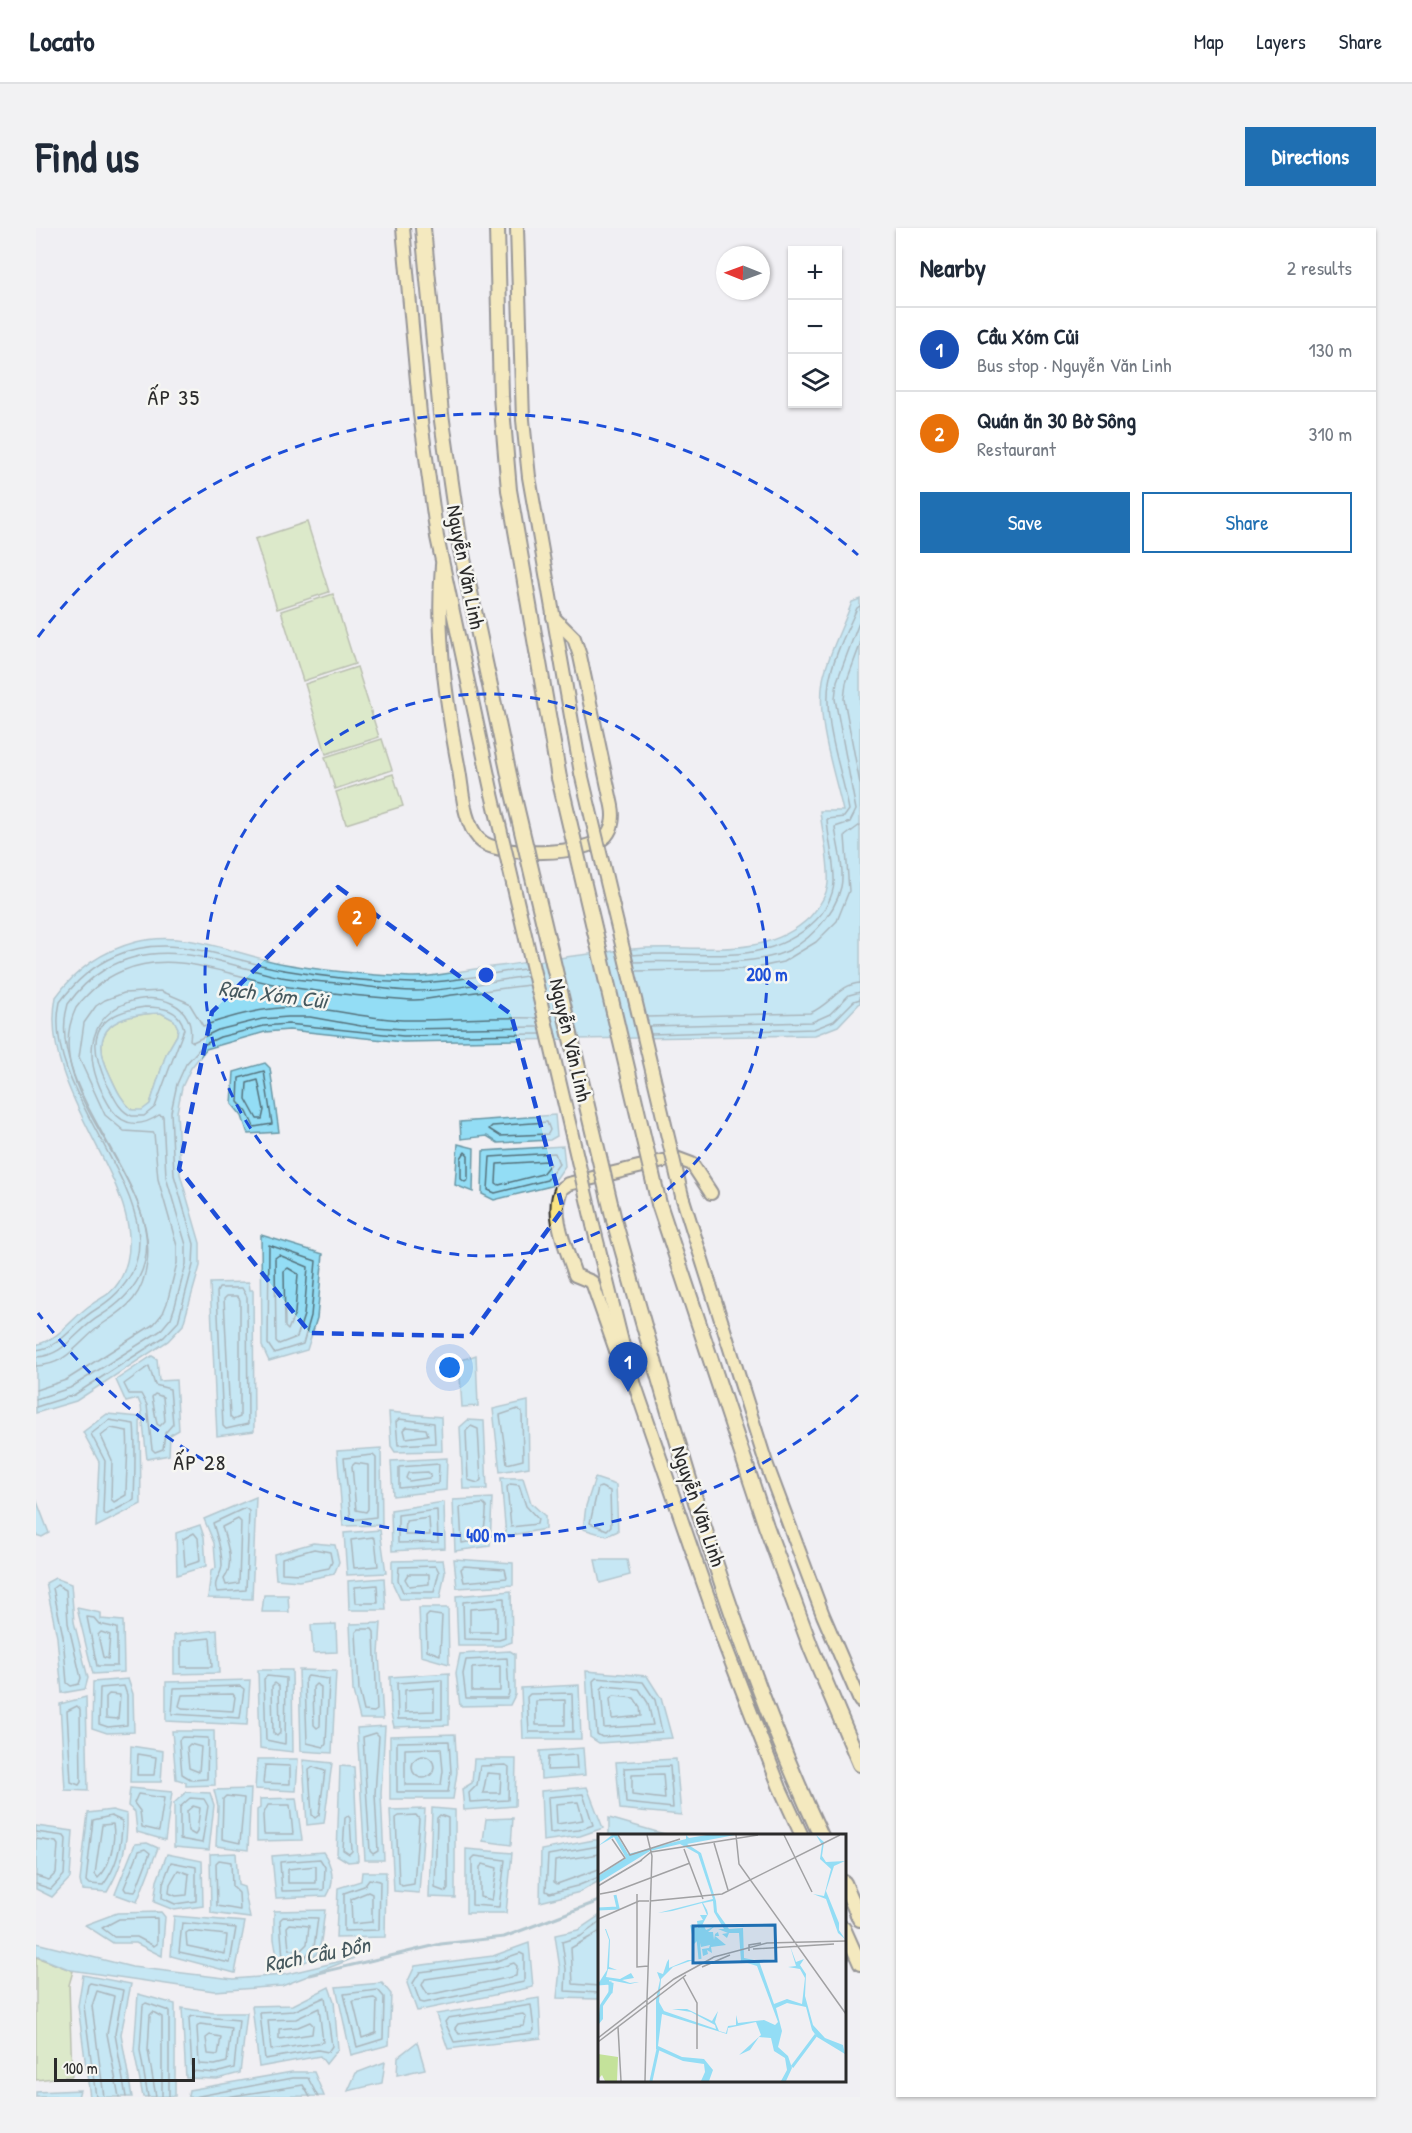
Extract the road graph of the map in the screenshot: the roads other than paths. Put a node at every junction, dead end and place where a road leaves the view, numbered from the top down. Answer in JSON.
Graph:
{"nodes":[{"id":1,"x":403,"y":228,"type":"edge"},
{"id":2,"x":423,"y":228,"type":"edge"},
{"id":3,"x":497,"y":228,"type":"edge"},
{"id":4,"x":517,"y":228,"type":"edge"},
{"id":5,"x":442,"y":565,"type":"junction"},
{"id":6,"x":553,"y":617,"type":"junction"},
{"id":7,"x":711,"y":1193,"type":"dead end"},
{"id":8,"x":627,"y":1362,"type":"junction"},
{"id":9,"x":860,"y":1701,"type":"edge"},
{"id":10,"x":860,"y":1764,"type":"edge"},
{"id":11,"x":801,"y":1834,"type":"edge"},
{"id":12,"x":820,"y":1834,"type":"edge"},
{"id":13,"x":845,"y":1887,"type":"edge"},
{"id":14,"x":860,"y":1919,"type":"edge"},
{"id":15,"x":845,"y":1932,"type":"edge"},
{"id":16,"x":860,"y":1964,"type":"edge"}],
"edges":[{"from":1,"to":5,"type":"main road","name":"Nguyễn Văn Linh"},
{"from":2,"to":12,"type":"highway","name":"Nguyễn Văn Linh","bridge":true},
{"from":3,"to":10,"type":"highway","bridge":true},
{"from":4,"to":6,"type":"main road"},
{"from":5,"to":6,"type":"main road"},
{"from":5,"to":8,"type":"main road","name":"Nguyễn Văn Linh","bridge":true},
{"from":6,"to":9,"type":"main road","bridge":true},
{"from":7,"to":8,"type":"main road"},
{"from":8,"to":11,"type":"main road","name":"Nguyễn Văn Linh"},
{"from":13,"to":14,"type":"highway"},
{"from":15,"to":16,"type":"main road"}]}
